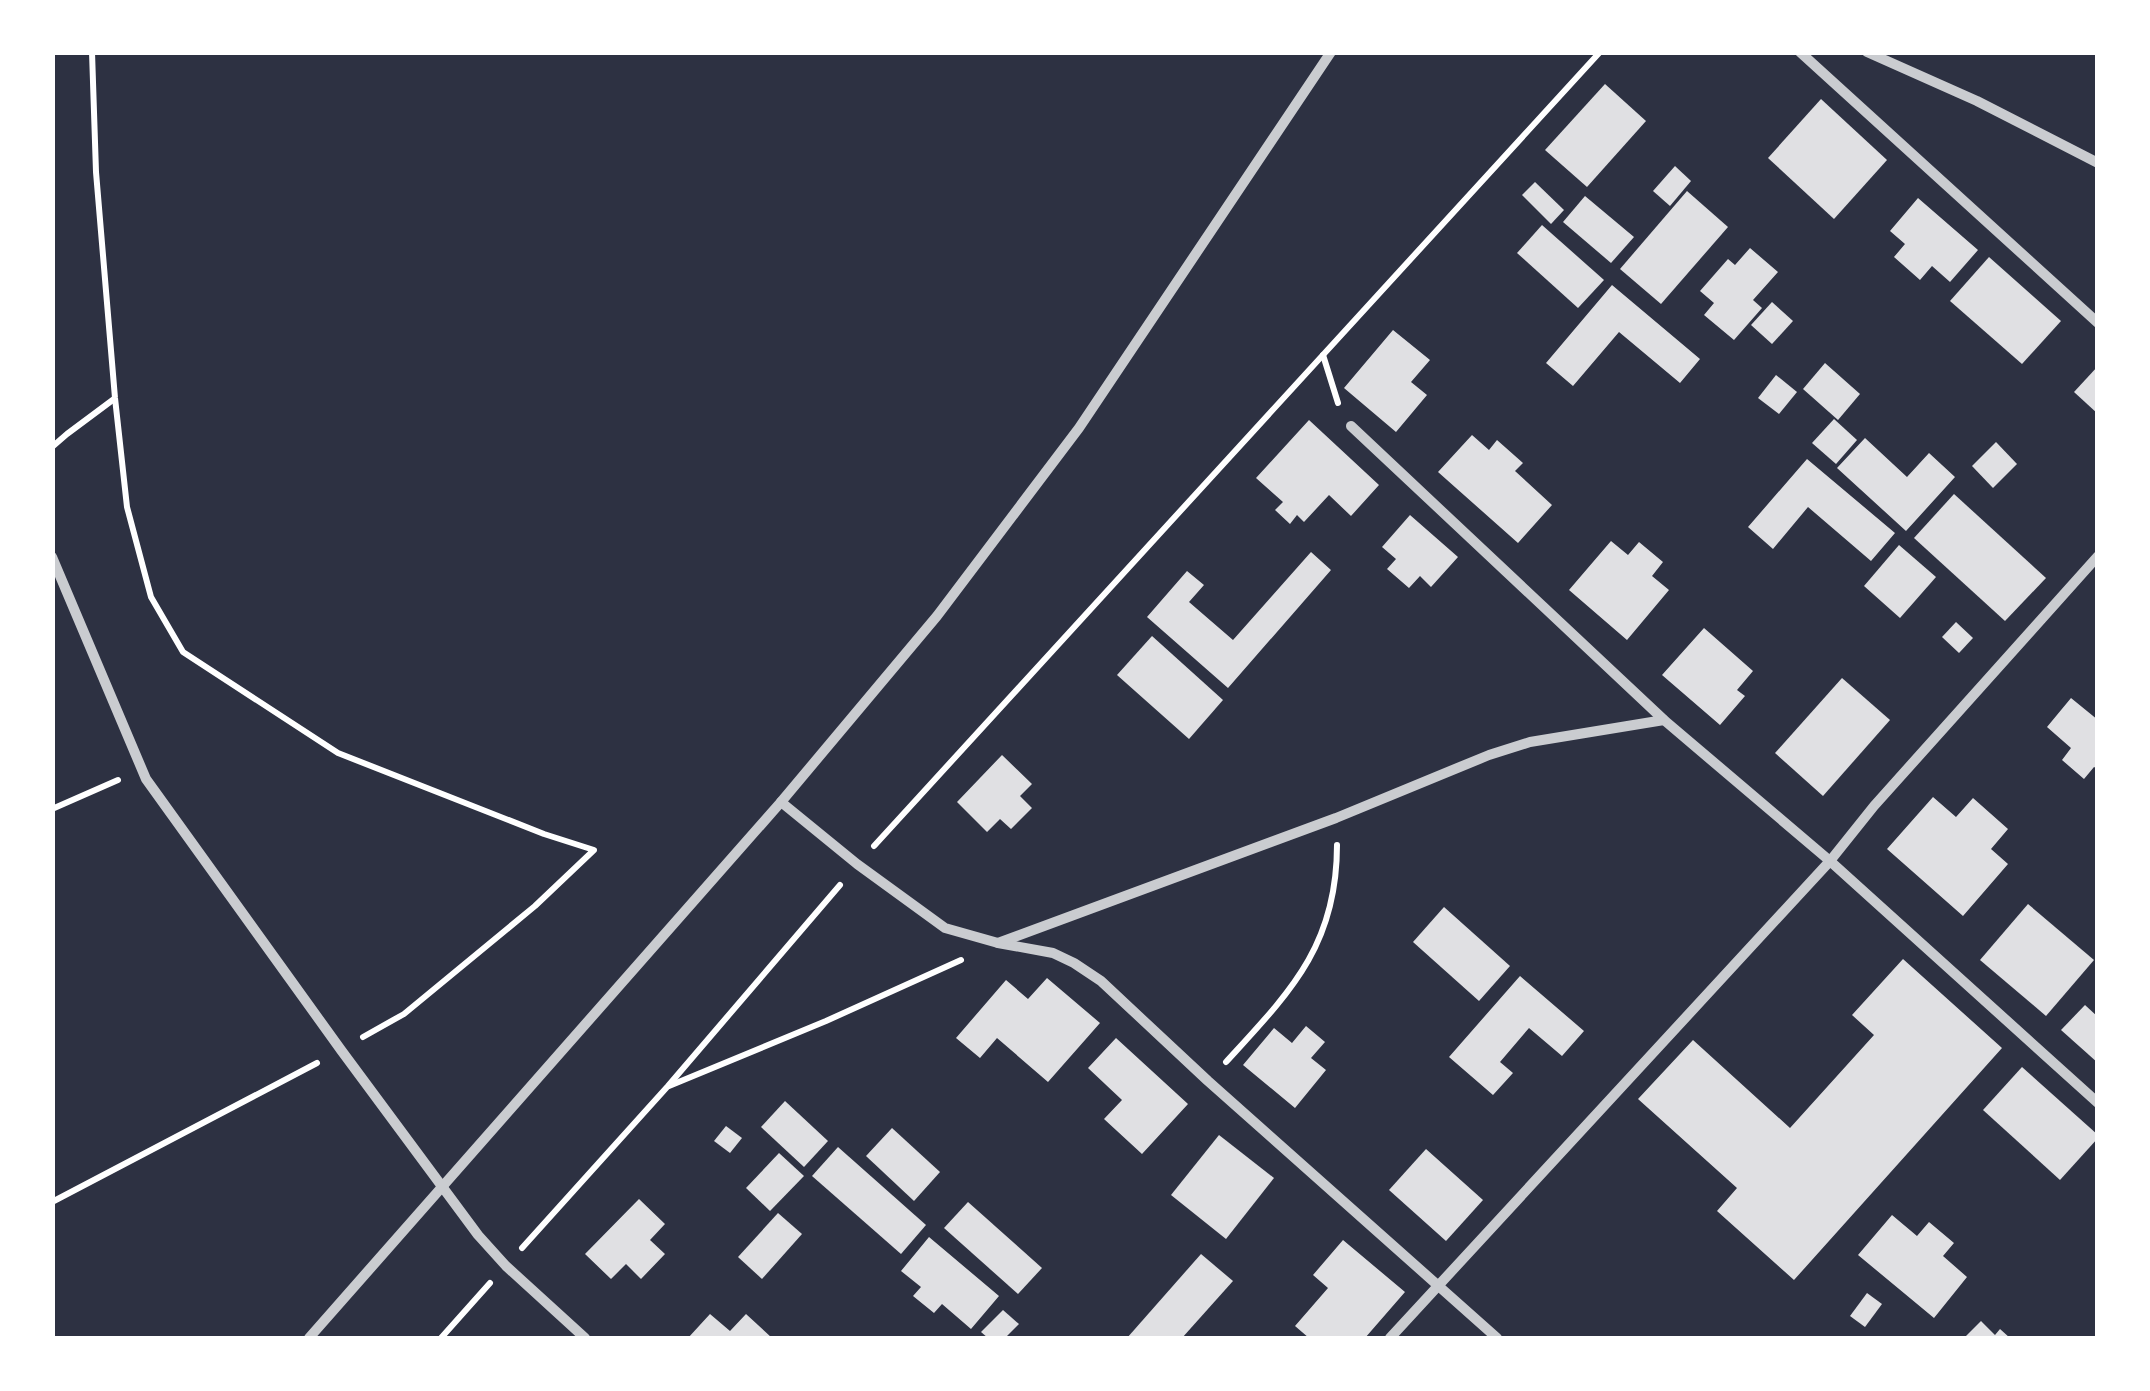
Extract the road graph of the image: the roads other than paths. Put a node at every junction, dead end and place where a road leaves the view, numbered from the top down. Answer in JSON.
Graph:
{"nodes":[{"id":1,"x":1331,"y":52,"type":"edge"},
{"id":2,"x":1800,"y":52,"type":"edge"},
{"id":3,"x":1867,"y":52,"type":"edge"},
{"id":4,"x":2098,"y":163,"type":"edge"},
{"id":5,"x":2098,"y":323,"type":"edge"},
{"id":6,"x":1351,"y":426,"type":"road end"},
{"id":7,"x":2098,"y":556,"type":"edge"},
{"id":8,"x":52,"y":557,"type":"edge"},
{"id":9,"x":1664,"y":720,"type":"junction"},
{"id":10,"x":781,"y":802,"type":"junction"},
{"id":11,"x":1830,"y":861,"type":"junction"},
{"id":12,"x":998,"y":943,"type":"junction"},
{"id":13,"x":2098,"y":1103,"type":"edge"},
{"id":14,"x":442,"y":1187,"type":"junction"},
{"id":15,"x":1437,"y":1285,"type":"junction"},
{"id":16,"x":309,"y":1338,"type":"edge"},
{"id":17,"x":585,"y":1338,"type":"edge"},
{"id":18,"x":1390,"y":1338,"type":"edge"},
{"id":19,"x":1497,"y":1338,"type":"edge"}],
"edges":[{"from":1,"to":10,"type":"street"},
{"from":2,"to":5,"type":"street"},
{"from":3,"to":4,"type":"street"},
{"from":6,"to":9,"type":"street"},
{"from":7,"to":11,"type":"street"},
{"from":8,"to":14,"type":"street"},
{"from":9,"to":11,"type":"street"},
{"from":9,"to":12,"type":"street"},
{"from":10,"to":12,"type":"street"},
{"from":10,"to":14,"type":"street"},
{"from":11,"to":13,"type":"street"},
{"from":11,"to":15,"type":"street"},
{"from":12,"to":15,"type":"street"},
{"from":14,"to":16,"type":"street"},
{"from":14,"to":17,"type":"street"},
{"from":15,"to":18,"type":"street"},
{"from":15,"to":19,"type":"street"}]}
